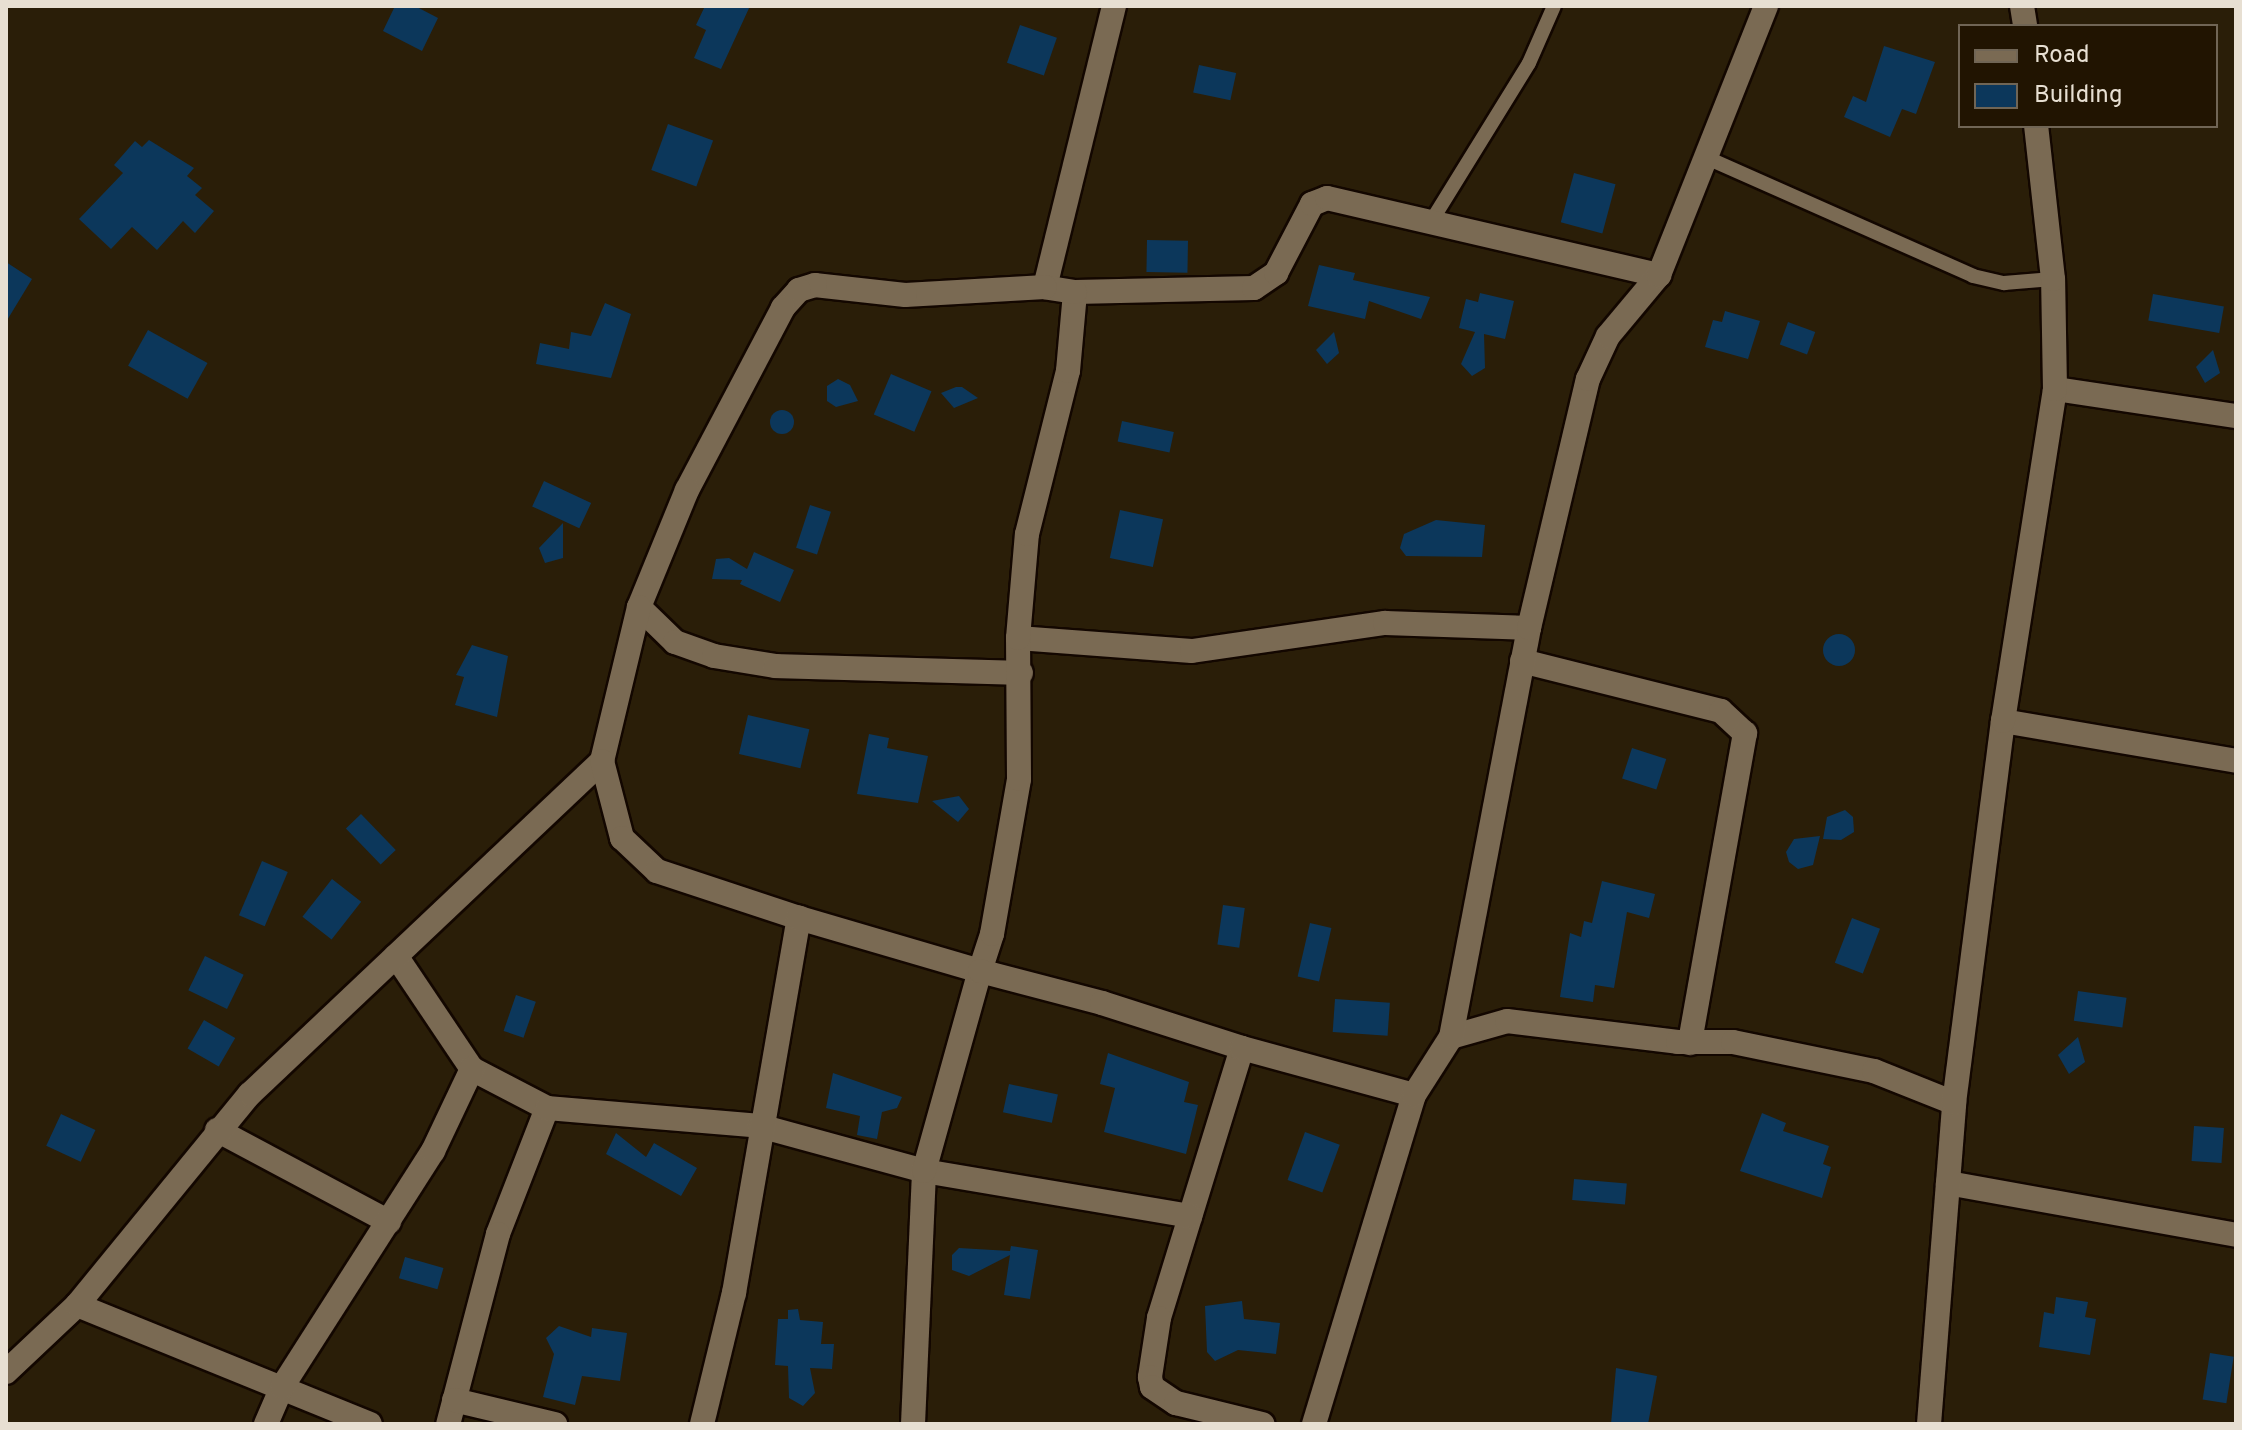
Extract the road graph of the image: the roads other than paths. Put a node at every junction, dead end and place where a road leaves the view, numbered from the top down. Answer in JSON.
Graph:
{"nodes":[{"id":1,"x":1114,"y":6,"type":"edge"},
{"id":2,"x":1554,"y":6,"type":"edge"},
{"id":3,"x":1766,"y":6,"type":"edge"},
{"id":4,"x":2036,"y":128,"type":"edge"},
{"id":5,"x":1705,"y":157,"type":"junction"},
{"id":6,"x":1429,"y":225,"type":"junction"},
{"id":7,"x":1659,"y":275,"type":"junction"},
{"id":8,"x":2053,"y":279,"type":"junction"},
{"id":9,"x":1045,"y":287,"type":"junction"},
{"id":10,"x":1075,"y":292,"type":"junction"},
{"id":11,"x":2055,"y":389,"type":"junction"},
{"id":12,"x":2236,"y":416,"type":"edge"},
{"id":13,"x":639,"y":607,"type":"junction"},
{"id":14,"x":1529,"y":628,"type":"junction"},
{"id":15,"x":1018,"y":638,"type":"junction"},
{"id":16,"x":1522,"y":661,"type":"junction"},
{"id":17,"x":1021,"y":673,"type":"junction"},
{"id":18,"x":2003,"y":721,"type":"junction"},
{"id":19,"x":602,"y":761,"type":"junction"},
{"id":20,"x":2236,"y":761,"type":"edge"},
{"id":21,"x":799,"y":918,"type":"junction"},
{"id":22,"x":396,"y":956,"type":"junction"},
{"id":23,"x":980,"y":971,"type":"junction"},
{"id":24,"x":1451,"y":1037,"type":"junction"},
{"id":25,"x":1690,"y":1043,"type":"junction"},
{"id":26,"x":1242,"y":1048,"type":"junction"},
{"id":27,"x":472,"y":1069,"type":"junction"},
{"id":28,"x":1414,"y":1095,"type":"junction"},
{"id":29,"x":1954,"y":1103,"type":"junction"},
{"id":30,"x":547,"y":1108,"type":"junction"},
{"id":31,"x":760,"y":1126,"type":"junction"},
{"id":32,"x":217,"y":1130,"type":"junction"},
{"id":33,"x":924,"y":1171,"type":"junction"},
{"id":34,"x":1948,"y":1183,"type":"junction"},
{"id":35,"x":1190,"y":1216,"type":"junction"},
{"id":36,"x":389,"y":1222,"type":"junction"},
{"id":37,"x":2236,"y":1235,"type":"edge"},
{"id":38,"x":77,"y":1305,"type":"junction"},
{"id":39,"x":6,"y":1372,"type":"edge"},
{"id":40,"x":282,"y":1387,"type":"junction"},
{"id":41,"x":454,"y":1400,"type":"junction"},
{"id":42,"x":266,"y":1424,"type":"edge"},
{"id":43,"x":370,"y":1424,"type":"edge"},
{"id":44,"x":448,"y":1424,"type":"edge"},
{"id":45,"x":555,"y":1424,"type":"edge"},
{"id":46,"x":702,"y":1424,"type":"edge"},
{"id":47,"x":913,"y":1424,"type":"edge"},
{"id":48,"x":1262,"y":1424,"type":"edge"},
{"id":49,"x":1314,"y":1424,"type":"edge"},
{"id":50,"x":1929,"y":1424,"type":"edge"}],
"edges":[{"from":1,"to":9,"type":"street"},
{"from":2,"to":6,"type":"lane"},
{"from":3,"to":5,"type":"street"},
{"from":4,"to":8,"type":"street"},
{"from":5,"to":7,"type":"street"},
{"from":5,"to":8,"type":"lane"},
{"from":6,"to":7,"type":"street"},
{"from":6,"to":10,"type":"street"},
{"from":7,"to":14,"type":"street"},
{"from":8,"to":11,"type":"street"},
{"from":9,"to":10,"type":"street"},
{"from":9,"to":13,"type":"street"},
{"from":10,"to":15,"type":"street"},
{"from":11,"to":12,"type":"street"},
{"from":11,"to":18,"type":"street"},
{"from":13,"to":17,"type":"street"},
{"from":13,"to":19,"type":"street"},
{"from":14,"to":15,"type":"street"},
{"from":14,"to":16,"type":"street"},
{"from":15,"to":17,"type":"street"},
{"from":16,"to":24,"type":"street"},
{"from":16,"to":25,"type":"street"},
{"from":17,"to":23,"type":"street"},
{"from":18,"to":20,"type":"street"},
{"from":18,"to":29,"type":"street"},
{"from":19,"to":21,"type":"street"},
{"from":19,"to":22,"type":"street"},
{"from":21,"to":23,"type":"street"},
{"from":21,"to":31,"type":"street"},
{"from":22,"to":27,"type":"street"},
{"from":22,"to":32,"type":"street"},
{"from":23,"to":26,"type":"street"},
{"from":23,"to":33,"type":"street"},
{"from":24,"to":25,"type":"street"},
{"from":24,"to":28,"type":"street"},
{"from":25,"to":29,"type":"street"},
{"from":26,"to":28,"type":"street"},
{"from":26,"to":35,"type":"street"},
{"from":27,"to":30,"type":"street"},
{"from":27,"to":36,"type":"street"},
{"from":28,"to":49,"type":"street"},
{"from":29,"to":34,"type":"street"},
{"from":30,"to":31,"type":"street"},
{"from":30,"to":41,"type":"street"},
{"from":31,"to":33,"type":"street"},
{"from":31,"to":46,"type":"street"},
{"from":32,"to":36,"type":"street"},
{"from":32,"to":38,"type":"street"},
{"from":33,"to":35,"type":"street"},
{"from":33,"to":47,"type":"street"},
{"from":34,"to":37,"type":"street"},
{"from":34,"to":50,"type":"street"},
{"from":35,"to":48,"type":"street"},
{"from":36,"to":40,"type":"street"},
{"from":38,"to":39,"type":"street"},
{"from":38,"to":40,"type":"street"},
{"from":40,"to":42,"type":"street"},
{"from":40,"to":43,"type":"street"},
{"from":41,"to":44,"type":"street"},
{"from":41,"to":45,"type":"street"}]}
